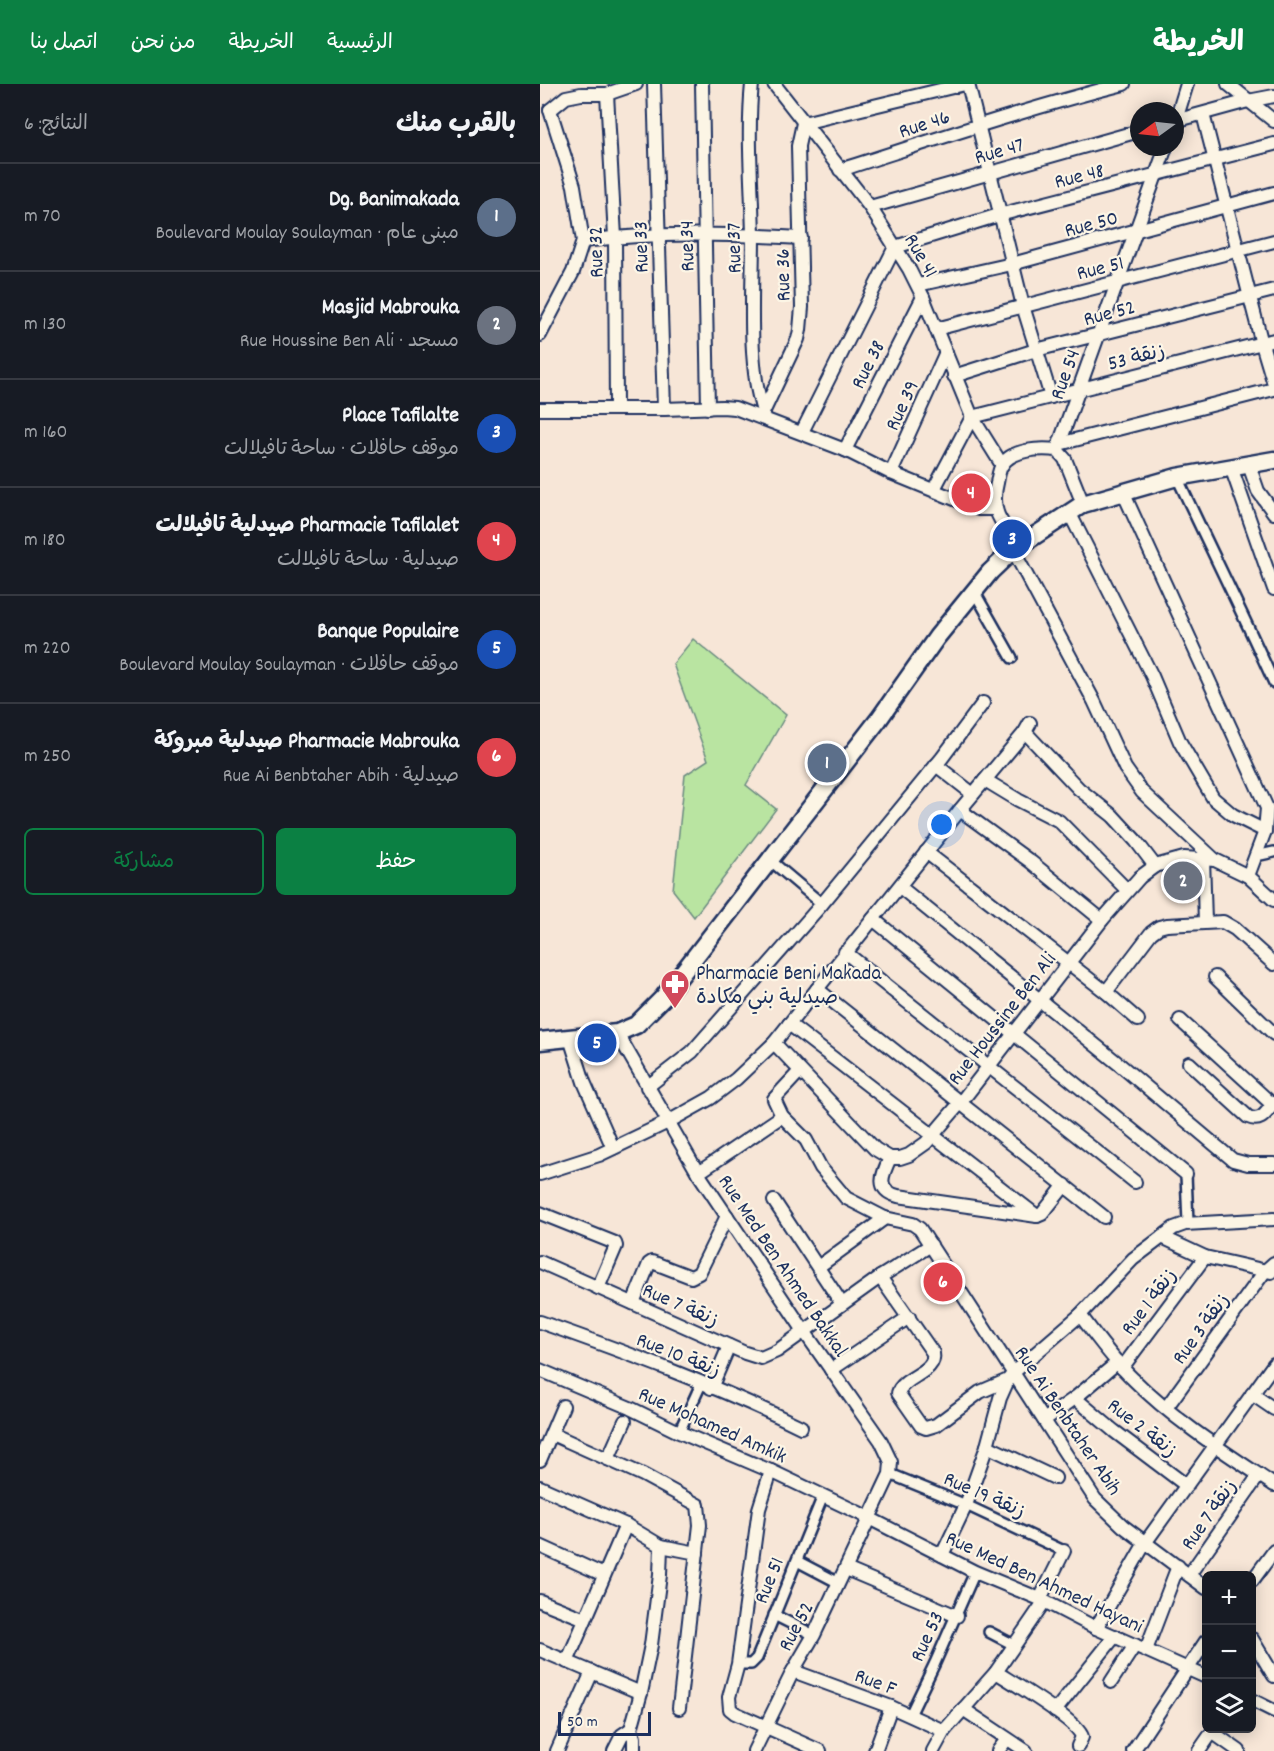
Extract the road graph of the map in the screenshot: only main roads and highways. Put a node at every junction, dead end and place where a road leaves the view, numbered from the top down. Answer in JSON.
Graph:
{"nodes":[{"id":1,"x":1274,"y":460,"type":"edge"},
{"id":2,"x":540,"y":1041,"type":"edge"}],
"edges":[{"from":1,"to":2,"type":"main road"}]}
